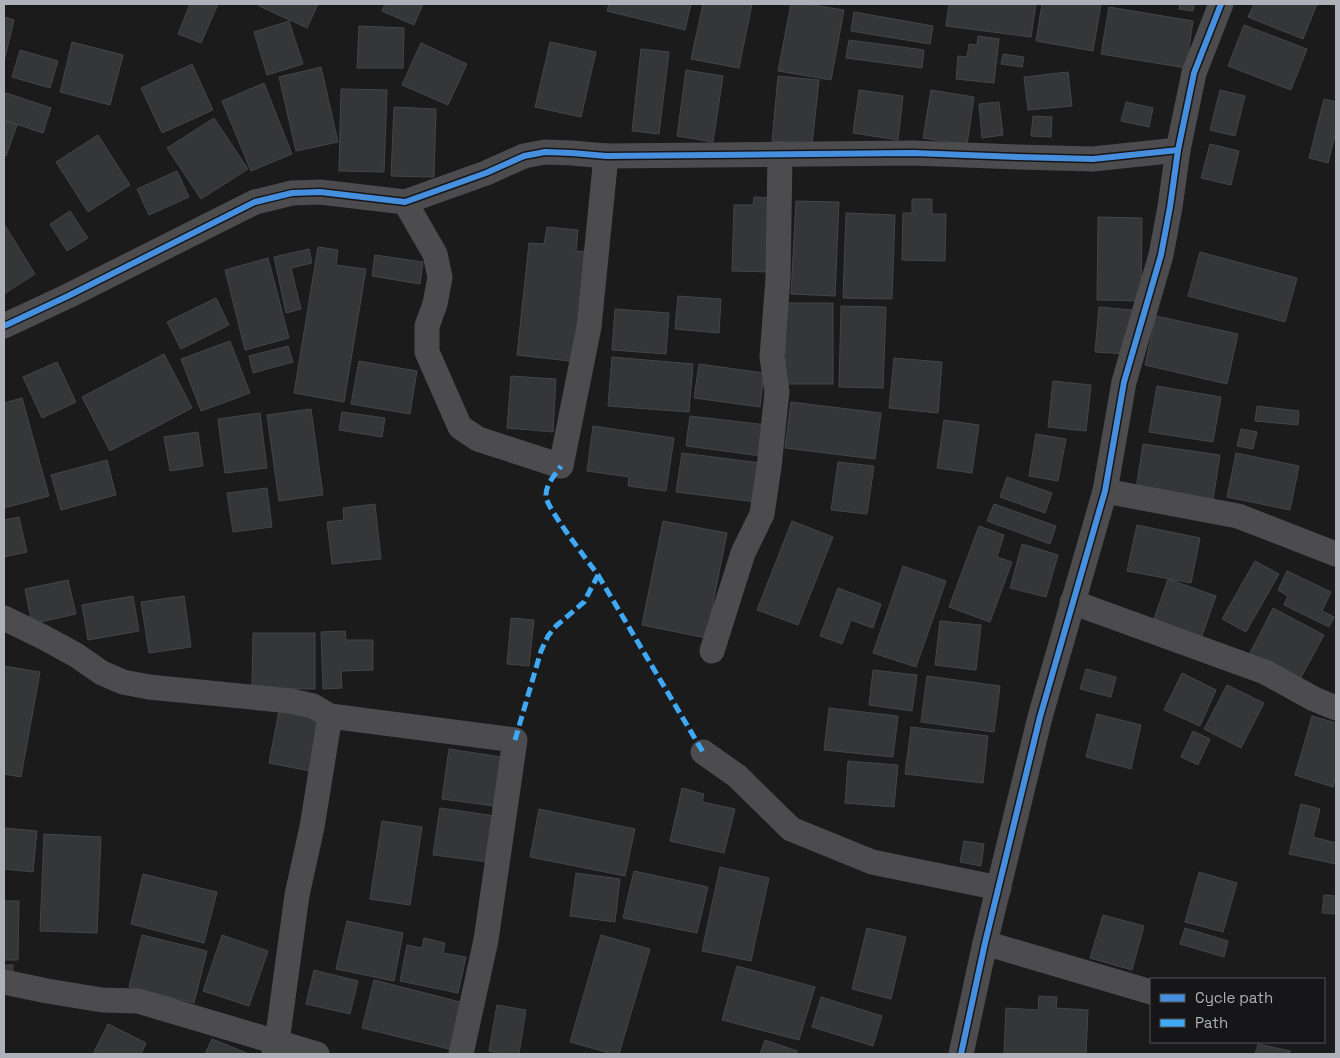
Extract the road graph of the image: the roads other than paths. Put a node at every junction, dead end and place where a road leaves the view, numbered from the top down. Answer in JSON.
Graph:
{"nodes":[{"id":1,"x":1222,"y":4,"type":"edge"},
{"id":2,"x":1178,"y":150,"type":"junction"},
{"id":3,"x":780,"y":154,"type":"junction"},
{"id":4,"x":606,"y":156,"type":"junction"},
{"id":5,"x":405,"y":202,"type":"junction"},
{"id":6,"x":4,"y":326,"type":"edge"},
{"id":7,"x":1105,"y":491,"type":"junction"},
{"id":8,"x":1336,"y":554,"type":"edge"},
{"id":9,"x":1072,"y":602,"type":"junction"},
{"id":10,"x":4,"y":618,"type":"edge"},
{"id":11,"x":712,"y":651,"type":"dead end"},
{"id":12,"x":1336,"y":708,"type":"edge"},
{"id":13,"x":330,"y":716,"type":"junction"},
{"id":14,"x":703,"y":752,"type":"dead end"},
{"id":15,"x":999,"y":888,"type":"junction"},
{"id":16,"x":985,"y":943,"type":"junction"},
{"id":17,"x":4,"y":982,"type":"edge"},
{"id":18,"x":1150,"y":992,"type":"edge"},
{"id":19,"x":276,"y":1048,"type":"edge"},
{"id":20,"x":317,"y":1054,"type":"edge"},
{"id":21,"x":461,"y":1054,"type":"edge"},
{"id":22,"x":961,"y":1054,"type":"edge"}],
"edges":[{"from":1,"to":2,"type":"street"},
{"from":2,"to":3,"type":"street"},
{"from":2,"to":7,"type":"street"},
{"from":3,"to":4,"type":"street"},
{"from":3,"to":11,"type":"street"},
{"from":4,"to":5,"type":"street"},
{"from":4,"to":5,"type":"street"},
{"from":5,"to":6,"type":"street"},
{"from":7,"to":8,"type":"street"},
{"from":7,"to":9,"type":"street"},
{"from":9,"to":12,"type":"street"},
{"from":9,"to":15,"type":"street"},
{"from":10,"to":13,"type":"street"},
{"from":13,"to":19,"type":"street"},
{"from":13,"to":21,"type":"street"},
{"from":14,"to":15,"type":"street"},
{"from":15,"to":16,"type":"street"},
{"from":16,"to":18,"type":"street"},
{"from":16,"to":22,"type":"street"},
{"from":17,"to":19,"type":"street"},
{"from":19,"to":20,"type":"street"}]}
